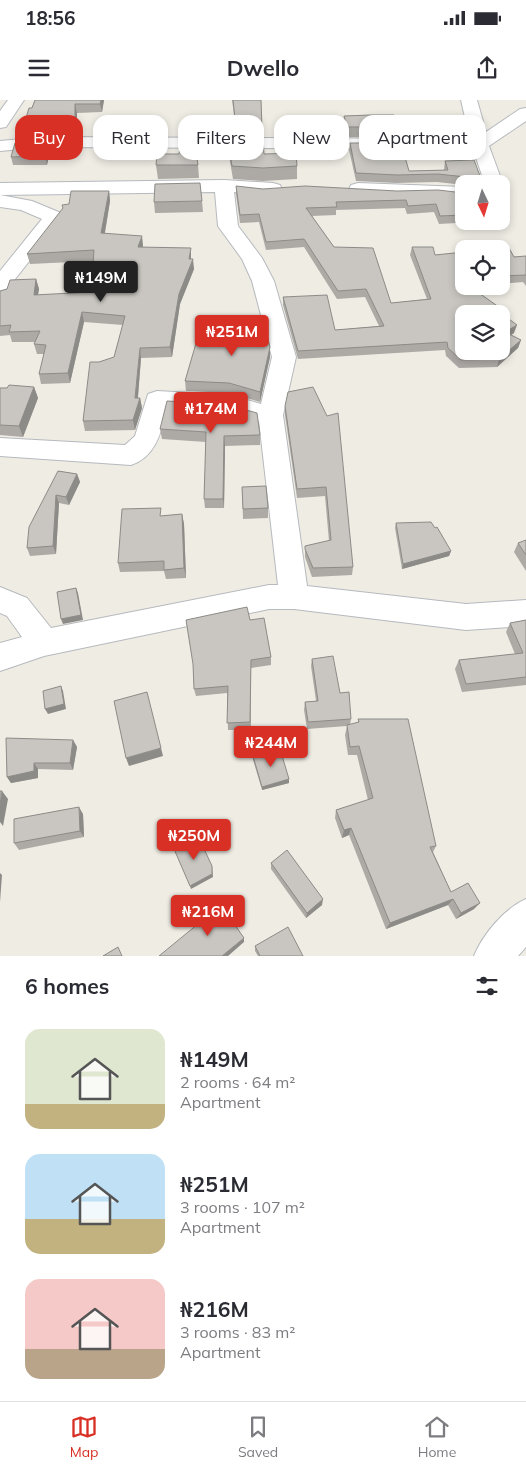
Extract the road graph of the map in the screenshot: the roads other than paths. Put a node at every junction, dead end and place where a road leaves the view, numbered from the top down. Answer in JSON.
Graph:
{"nodes":[{"id":1,"x":16,"y":100,"type":"edge"},
{"id":2,"x":469,"y":100,"type":"edge"},
{"id":3,"x":526,"y":114,"type":"edge"},
{"id":4,"x":473,"y":115,"type":"edge"},
{"id":5,"x":0,"y":123,"type":"edge"},
{"id":6,"x":486,"y":140,"type":"edge"},
{"id":7,"x":359,"y":143,"type":"edge"},
{"id":8,"x":0,"y":146,"type":"edge"},
{"id":9,"x":486,"y":160,"type":"edge"},
{"id":10,"x":491,"y":175,"type":"edge"},
{"id":11,"x":224,"y":186,"type":"junction"},
{"id":12,"x":289,"y":188,"type":"edge"},
{"id":13,"x":342,"y":188,"type":"edge"},
{"id":14,"x":0,"y":189,"type":"edge"},
{"id":15,"x":455,"y":192,"type":"edge"},
{"id":16,"x":0,"y":201,"type":"edge"},
{"id":17,"x":0,"y":293,"type":"edge"},
{"id":18,"x":271,"y":415,"type":"junction"},
{"id":19,"x":0,"y":447,"type":"edge"},
{"id":20,"x":294,"y":597,"type":"junction"},
{"id":21,"x":0,"y":599,"type":"edge"},
{"id":22,"x":526,"y":613,"type":"edge"},
{"id":23,"x":44,"y":643,"type":"junction"},
{"id":24,"x":0,"y":657,"type":"edge"},
{"id":25,"x":526,"y":918,"type":"edge"},
{"id":26,"x":493,"y":956,"type":"edge"}],
"edges":[{"from":1,"to":5,"type":"street"},
{"from":2,"to":4,"type":"street"},
{"from":3,"to":6,"type":"street"},
{"from":7,"to":8,"type":"street"},
{"from":9,"to":10,"type":"street"},
{"from":11,"to":12,"type":"street"},
{"from":11,"to":14,"type":"street"},
{"from":11,"to":18,"type":"street"},
{"from":13,"to":15,"type":"street"},
{"from":16,"to":17,"type":"street"},
{"from":18,"to":19,"type":"street"},
{"from":18,"to":20,"type":"street"},
{"from":20,"to":22,"type":"street"},
{"from":20,"to":23,"type":"street"},
{"from":21,"to":23,"type":"street"},
{"from":23,"to":24,"type":"street"},
{"from":25,"to":26,"type":"street"}]}
